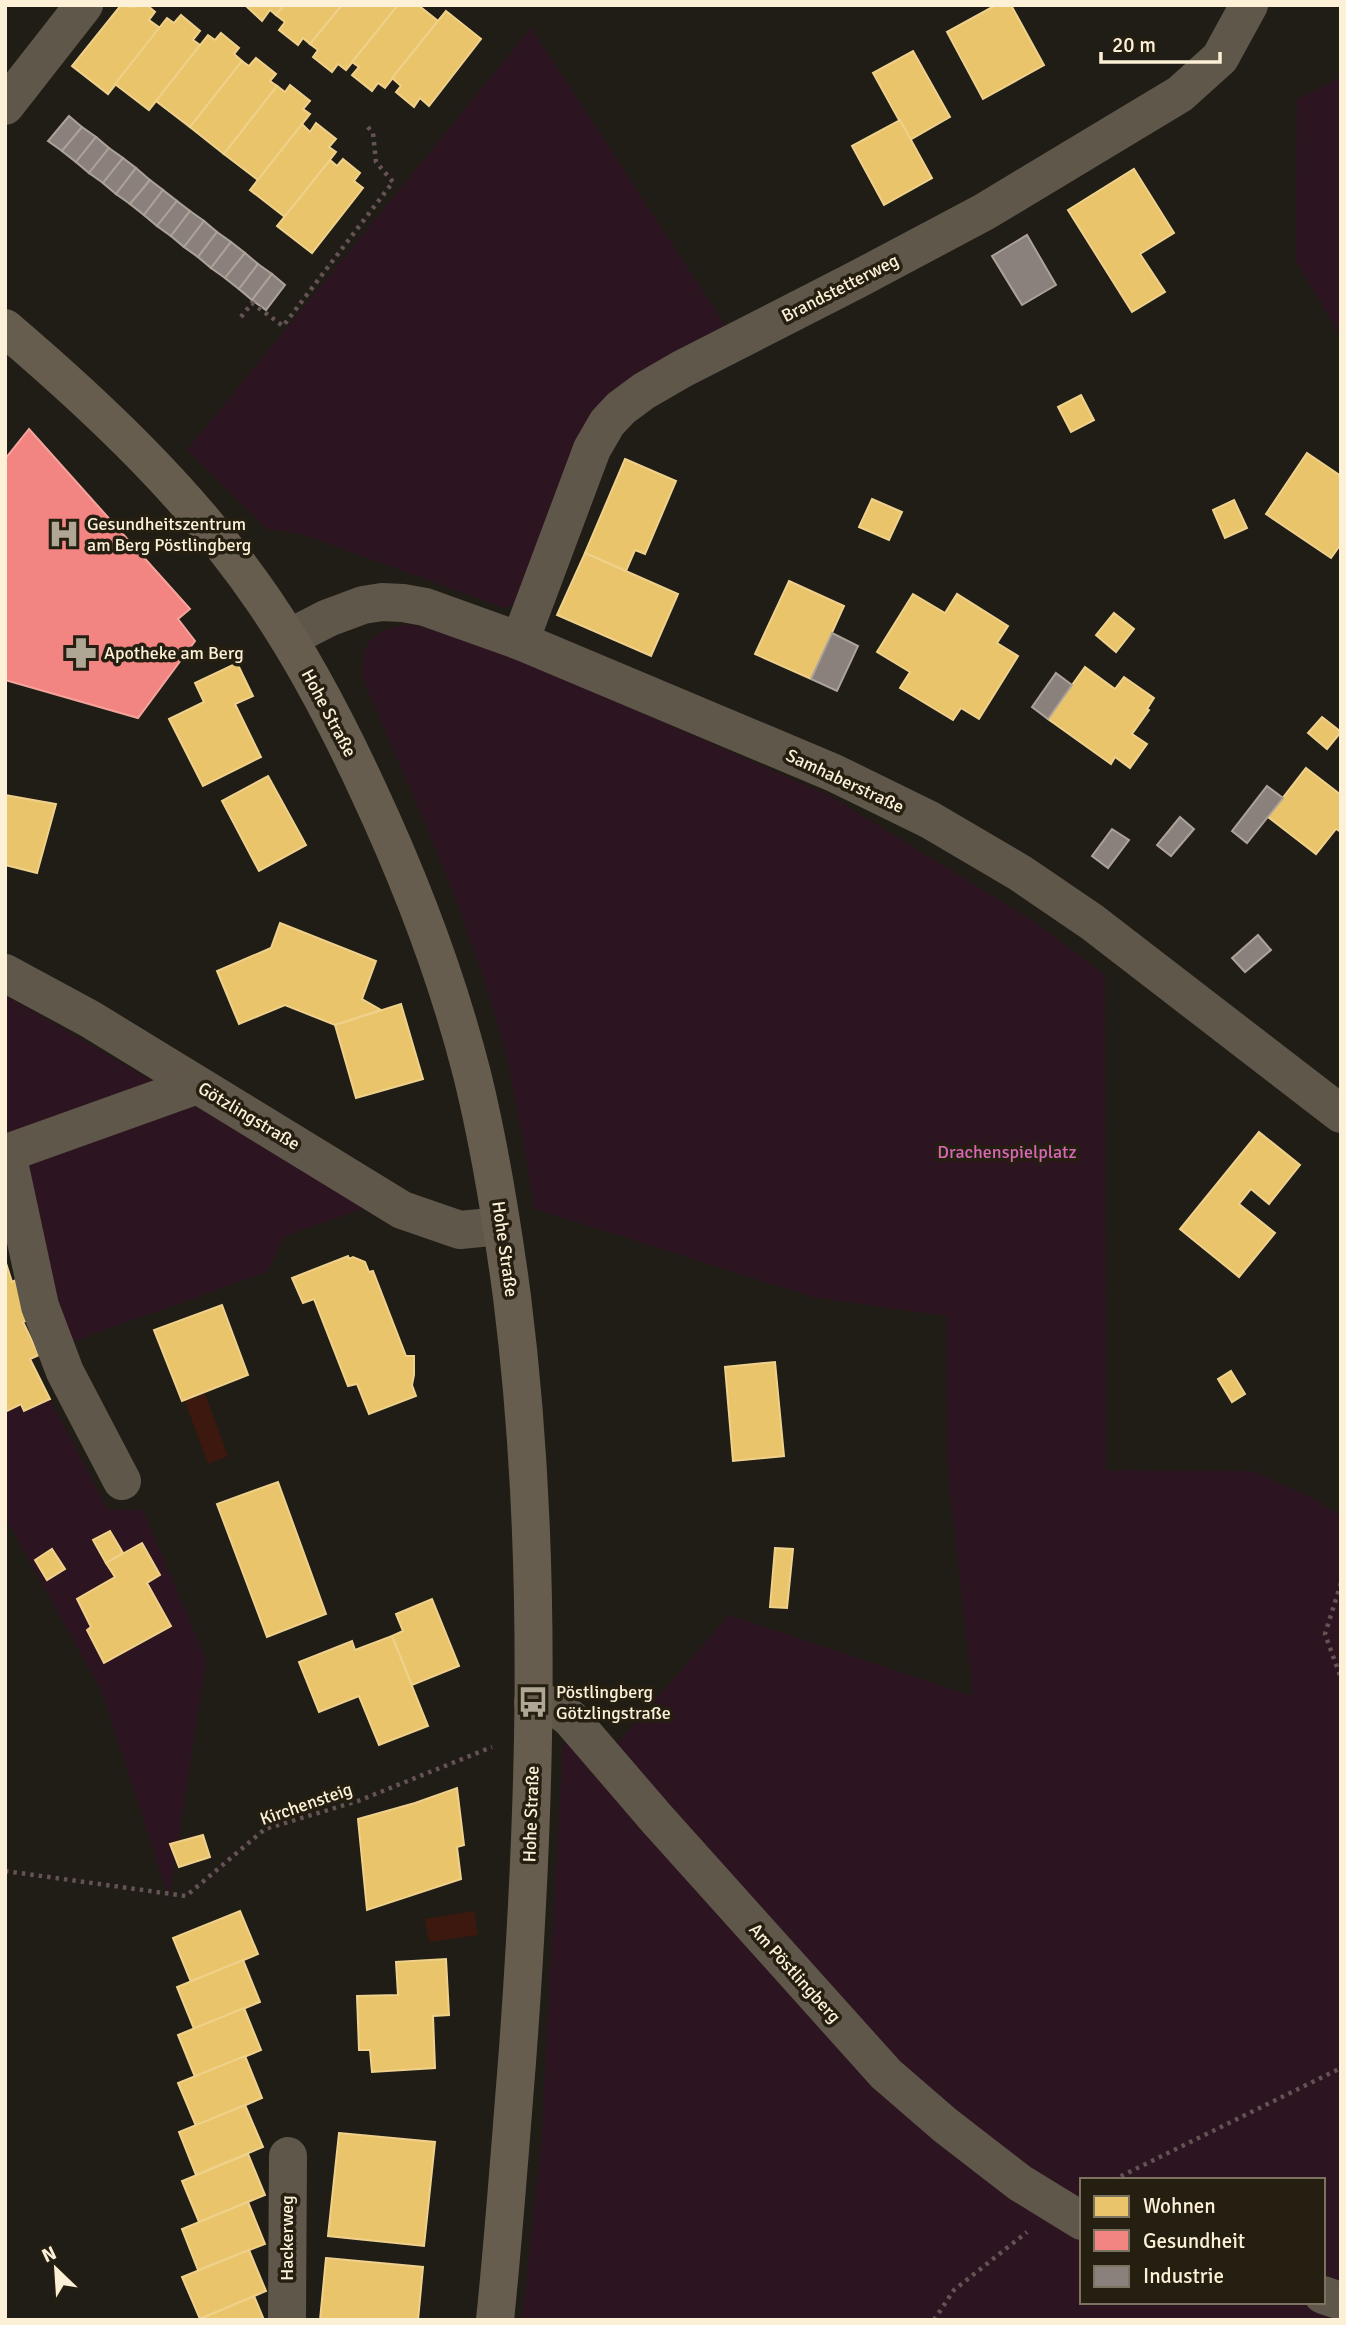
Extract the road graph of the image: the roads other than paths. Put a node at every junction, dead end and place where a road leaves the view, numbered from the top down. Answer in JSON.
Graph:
{"nodes":[{"id":1,"x":85,"y":5,"type":"edge"},
{"id":2,"x":1249,"y":5,"type":"edge"},
{"id":3,"x":5,"y":106,"type":"edge"},
{"id":4,"x":5,"y":328,"type":"edge"},
{"id":5,"x":289,"y":638,"type":"junction"},
{"id":6,"x":520,"y":642,"type":"junction"},
{"id":7,"x":5,"y":974,"type":"edge"},
{"id":8,"x":197,"y":1085,"type":"junction"},
{"id":9,"x":1341,"y":1114,"type":"edge"},
{"id":10,"x":501,"y":1226,"type":"junction"},
{"id":11,"x":122,"y":1481,"type":"dead end"},
{"id":12,"x":533,"y":1702,"type":"junction"},
{"id":13,"x":288,"y":2157,"type":"dead end"},
{"id":14,"x":1069,"y":2214,"type":"edge"},
{"id":15,"x":287,"y":2320,"type":"edge"},
{"id":16,"x":495,"y":2320,"type":"edge"}],
"edges":[{"from":1,"to":3,"type":"street"},
{"from":2,"to":6,"type":"street","name":"Brandstetterweg"},
{"from":4,"to":5,"type":"main road","name":"Hohe Straße"},
{"from":5,"to":6,"type":"street","name":"Samhaberstraße"},
{"from":5,"to":10,"type":"main road","name":"Hohe Straße"},
{"from":6,"to":9,"type":"street","name":"Samhaberstraße"},
{"from":7,"to":8,"type":"street","name":"Götzlingstraße"},
{"from":8,"to":10,"type":"street","name":"Götzlingstraße"},
{"from":8,"to":11,"type":"street"},
{"from":10,"to":12,"type":"main road","name":"Hohe Straße"},
{"from":12,"to":14,"type":"street","name":"Am Pöstlingberg"},
{"from":12,"to":16,"type":"main road","name":"Hohe Straße"},
{"from":13,"to":15,"type":"street","name":"Hackerweg"}]}
